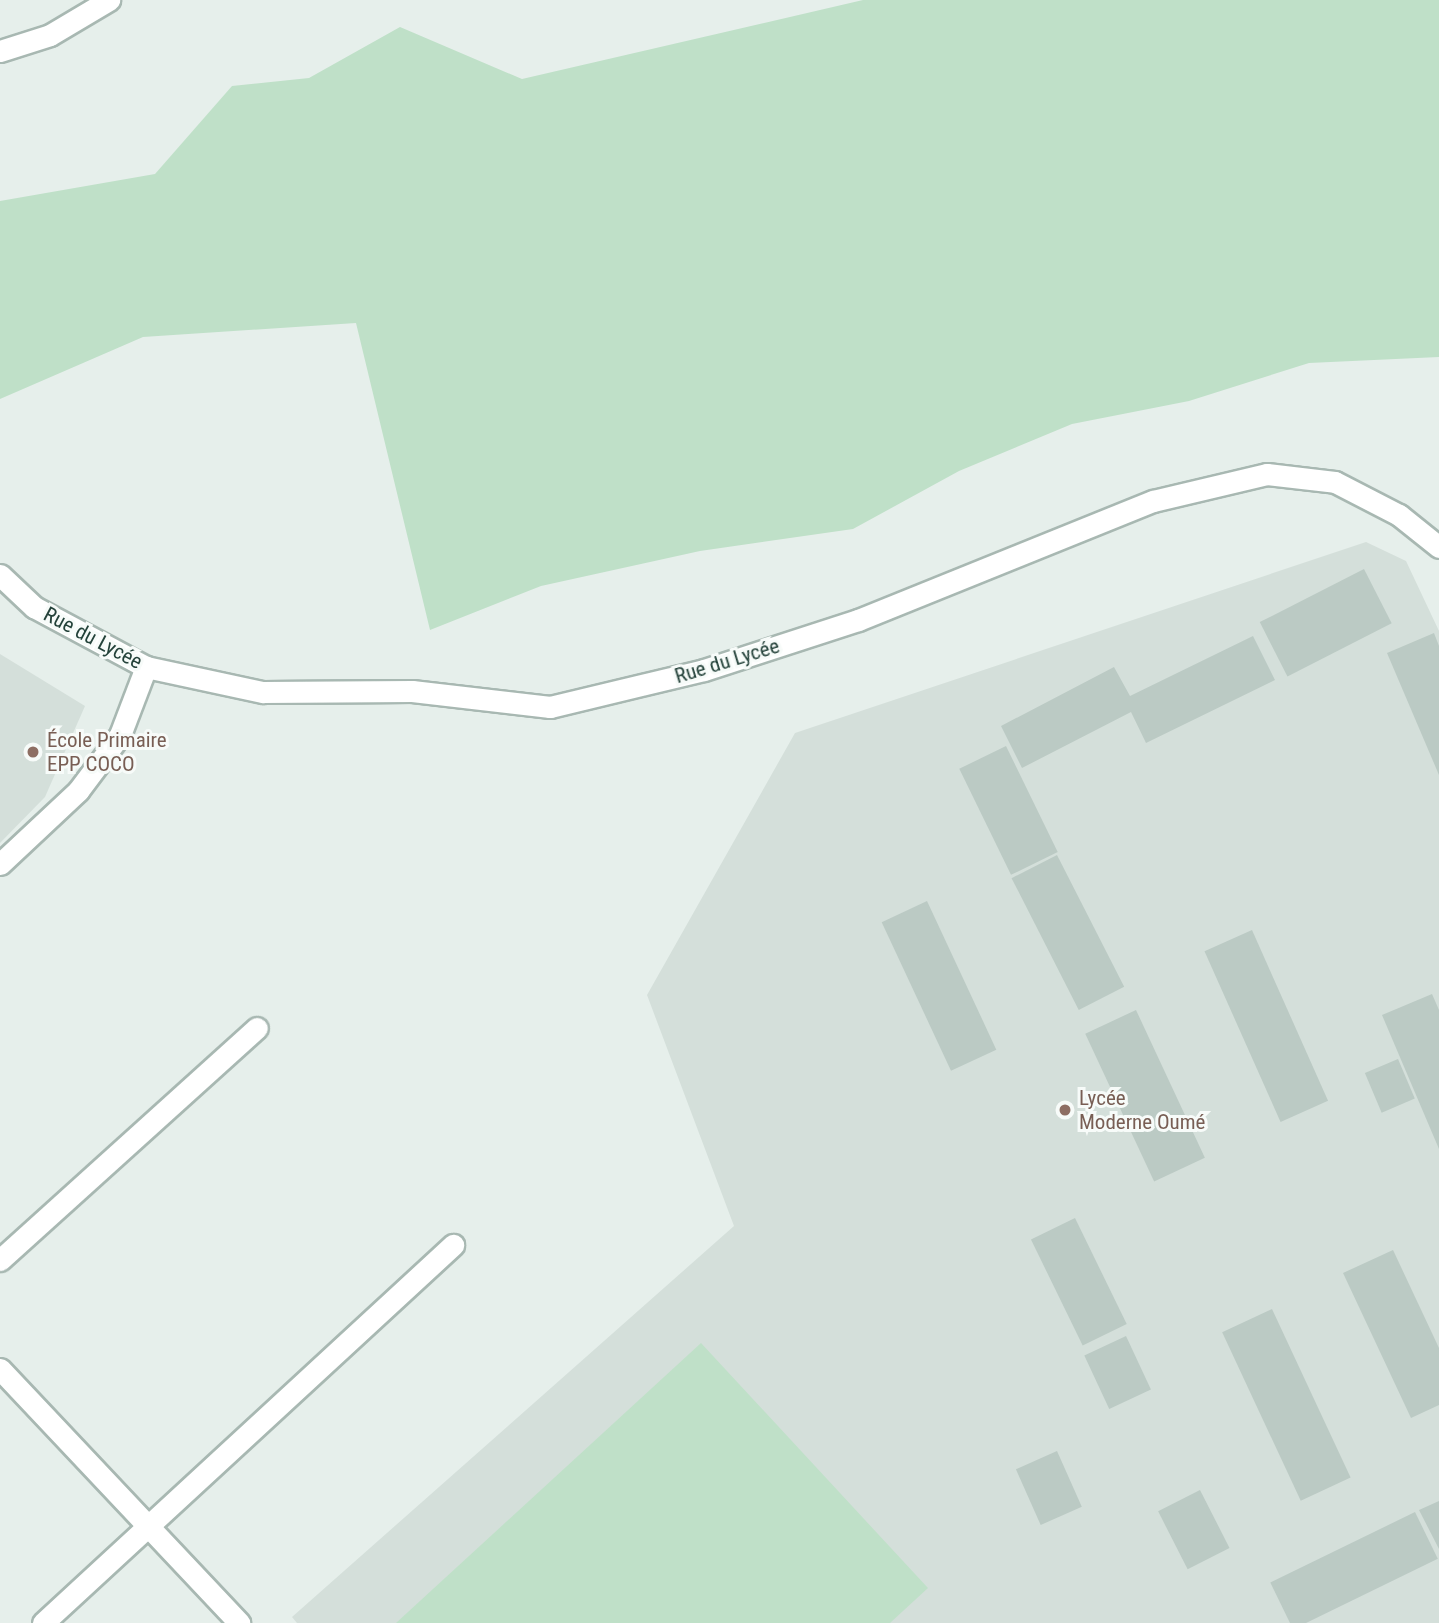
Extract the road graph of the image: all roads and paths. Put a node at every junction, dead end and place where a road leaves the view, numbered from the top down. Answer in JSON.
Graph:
{"nodes":[{"id":1,"x":109,"y":0,"type":"edge"},
{"id":2,"x":0,"y":51,"type":"edge"},
{"id":3,"x":1439,"y":547,"type":"edge"},
{"id":4,"x":0,"y":575,"type":"edge"},
{"id":5,"x":146,"y":667,"type":"junction"},
{"id":6,"x":0,"y":864,"type":"edge"},
{"id":7,"x":257,"y":1028,"type":"dead end"},
{"id":8,"x":453,"y":1245,"type":"dead end"},
{"id":9,"x":0,"y":1260,"type":"edge"},
{"id":10,"x":0,"y":1369,"type":"edge"},
{"id":11,"x":151,"y":1525,"type":"junction"},
{"id":12,"x":43,"y":1623,"type":"edge"},
{"id":13,"x":239,"y":1623,"type":"edge"}],
"edges":[{"from":1,"to":2,"type":"street"},
{"from":3,"to":5,"type":"street","name":"Rue du Lycée"},
{"from":4,"to":5,"type":"street","name":"Rue du Lycée"},
{"from":5,"to":6,"type":"street"},
{"from":7,"to":9,"type":"street"},
{"from":8,"to":11,"type":"street"},
{"from":10,"to":11,"type":"street"},
{"from":11,"to":12,"type":"street"},
{"from":11,"to":13,"type":"street"}]}
